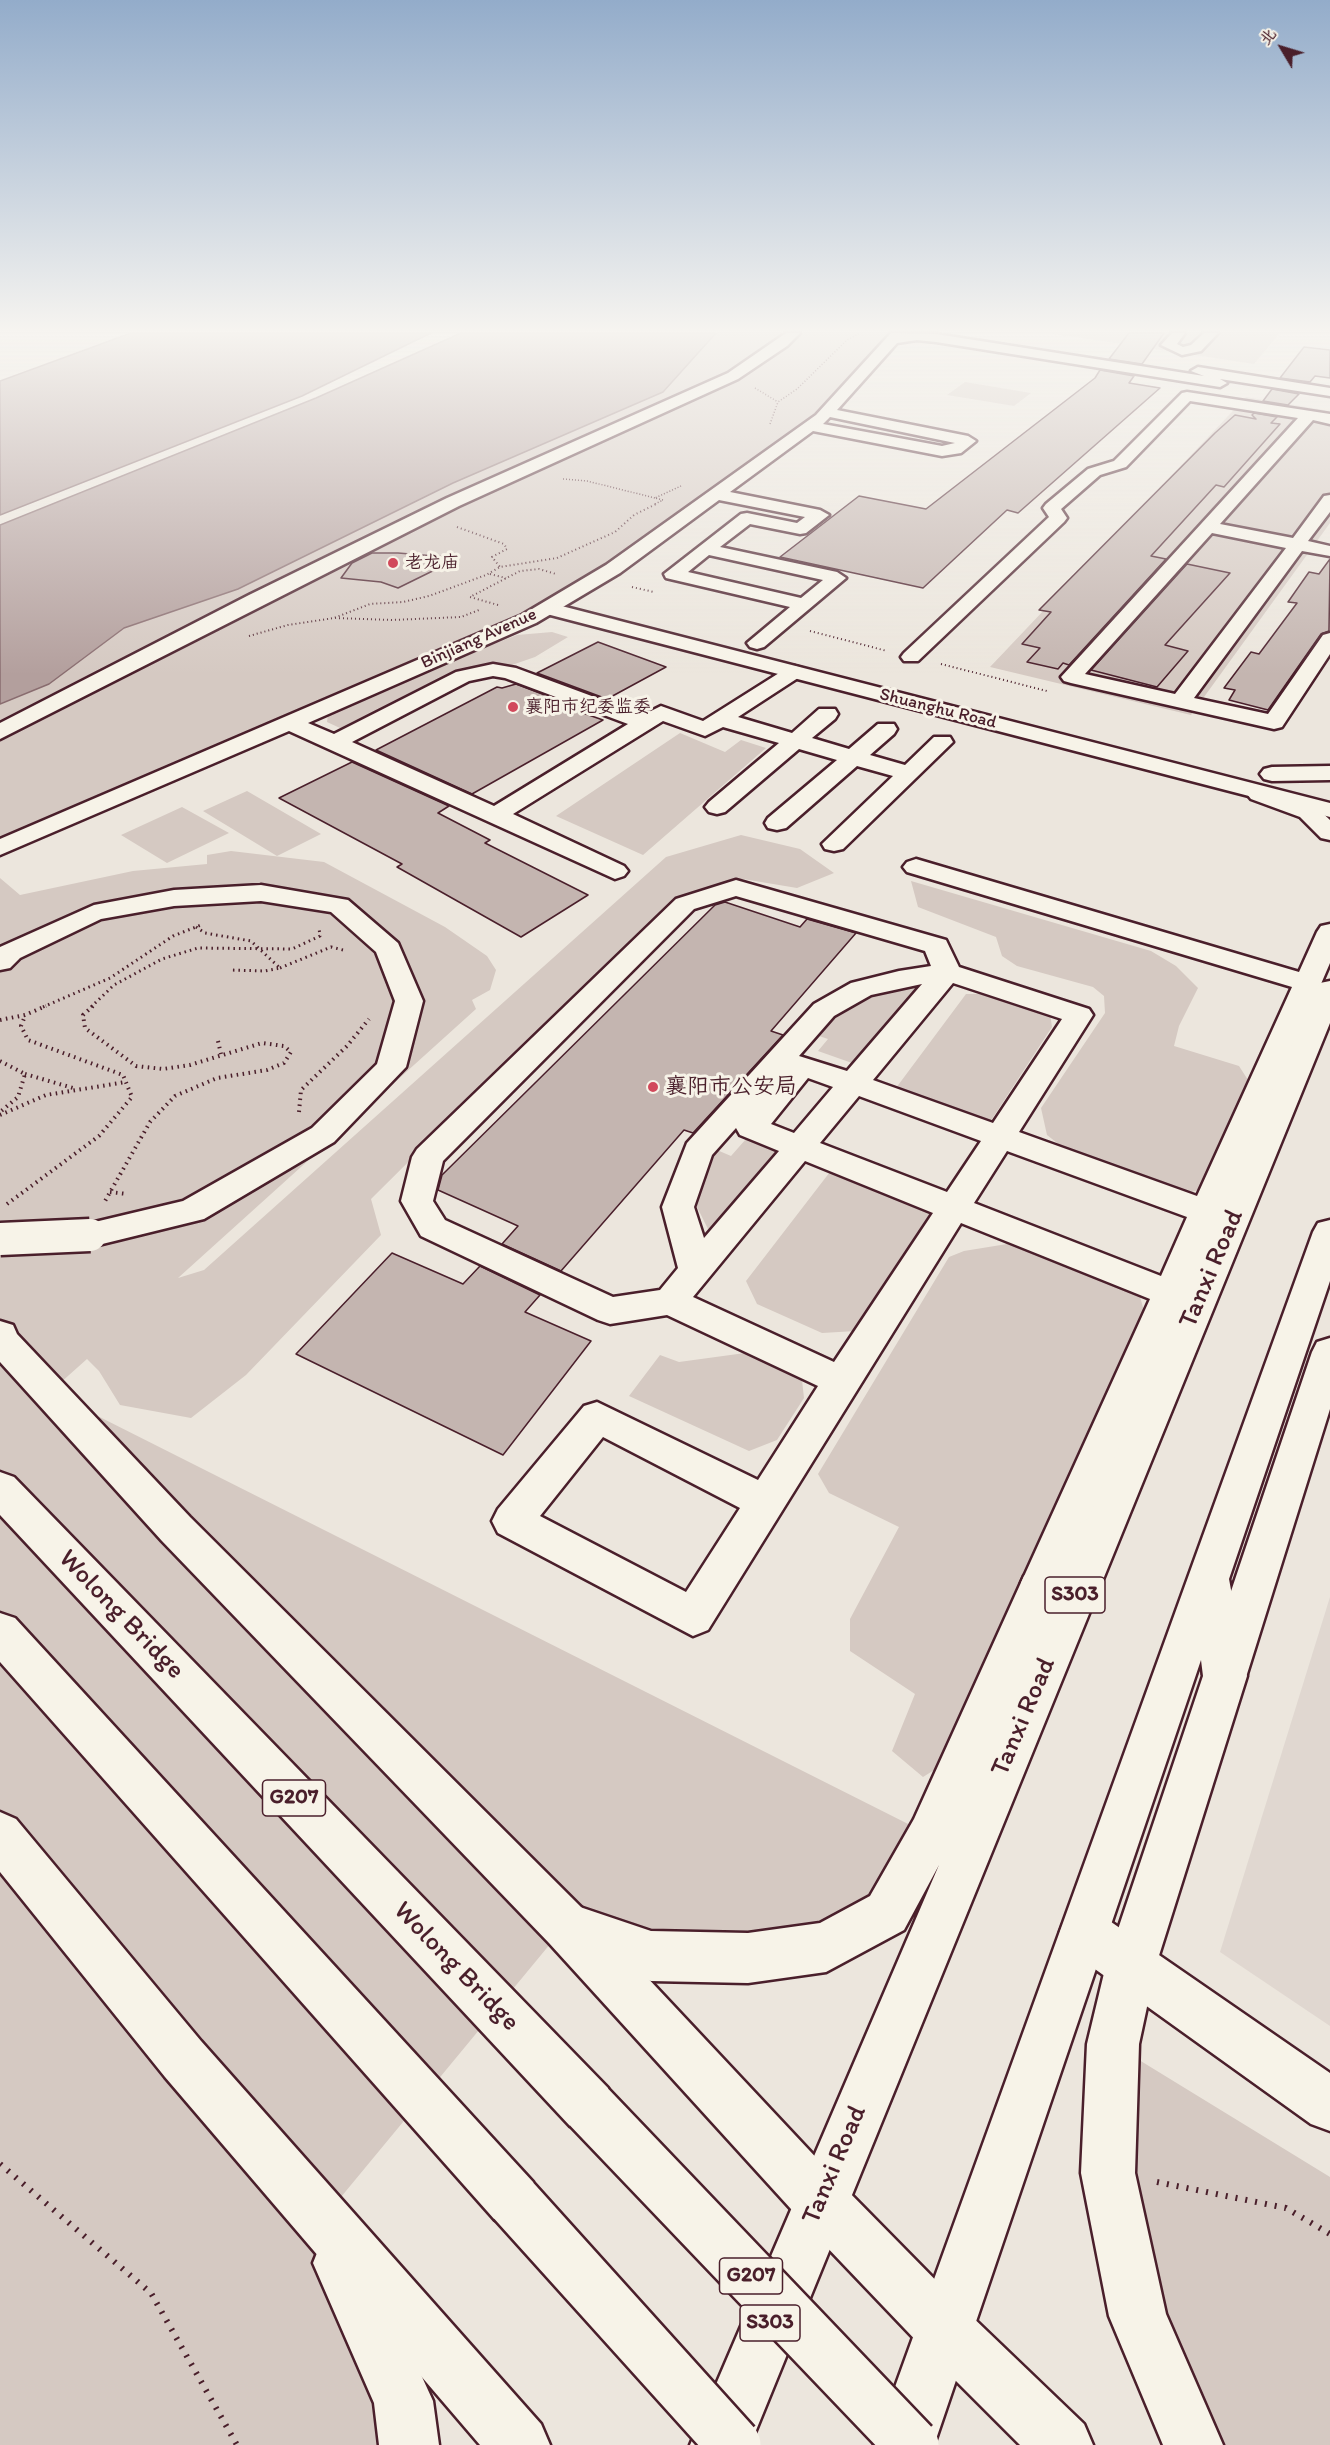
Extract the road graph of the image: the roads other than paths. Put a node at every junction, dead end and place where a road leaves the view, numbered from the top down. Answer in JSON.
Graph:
{"nodes":[{"id":1,"x":574,"y":447,"type":"edge"},
{"id":2,"x":782,"y":447,"type":"edge"},
{"id":3,"x":922,"y":447,"type":"edge"},
{"id":4,"x":959,"y":447,"type":"edge"},
{"id":5,"x":1137,"y":447,"type":"edge"},
{"id":6,"x":1280,"y":447,"type":"edge"},
{"id":7,"x":716,"y":494,"type":"junction"},
{"id":8,"x":1330,"y":500,"type":"edge"},
{"id":9,"x":697,"y":508,"type":"junction"},
{"id":10,"x":747,"y":518,"type":"junction"},
{"id":11,"x":1209,"y":527,"type":"junction"},
{"id":12,"x":1296,"y":544,"type":"junction"},
{"id":13,"x":706,"y":549,"type":"junction"},
{"id":14,"x":1330,"y":551,"type":"edge"},
{"id":15,"x":777,"y":565,"type":"junction"},
{"id":16,"x":744,"y":590,"type":"junction"},
{"id":17,"x":572,"y":593,"type":"junction"},
{"id":18,"x":804,"y":604,"type":"junction"},
{"id":19,"x":541,"y":611,"type":"junction"},
{"id":20,"x":1330,"y":639,"type":"edge"},
{"id":21,"x":757,"y":643,"type":"junction"},
{"id":22,"x":911,"y":657,"type":"road end"},
{"id":23,"x":794,"y":672,"type":"junction"},
{"id":24,"x":1181,"y":701,"type":"junction"},
{"id":25,"x":827,"y":714,"type":"dead end"},
{"id":26,"x":720,"y":719,"type":"junction"},
{"id":27,"x":288,"y":722,"type":"junction"},
{"id":28,"x":645,"y":723,"type":"junction"},
{"id":29,"x":886,"y":729,"type":"dead end"},
{"id":30,"x":0,"y":732,"type":"edge"},
{"id":31,"x":795,"y":741,"type":"junction"},
{"id":32,"x":334,"y":742,"type":"junction"},
{"id":33,"x":942,"y":742,"type":"dead end"},
{"id":34,"x":853,"y":757,"type":"junction"},
{"id":35,"x":908,"y":773,"type":"junction"},
{"id":36,"x":1330,"y":773,"type":"edge"},
{"id":37,"x":1272,"y":774,"type":"junction"},
{"id":38,"x":1235,"y":786,"type":"junction"},
{"id":39,"x":1330,"y":789,"type":"edge"},
{"id":40,"x":717,"y":807,"type":"dead end"},
{"id":41,"x":1330,"y":810,"type":"edge"},
{"id":42,"x":495,"y":815,"type":"junction"},
{"id":43,"x":777,"y":823,"type":"dead end"},
{"id":44,"x":1330,"y":832,"type":"edge"},
{"id":45,"x":834,"y":844,"type":"dead end"},
{"id":46,"x":0,"y":848,"type":"edge"},
{"id":47,"x":916,"y":867,"type":"dead end"},
{"id":48,"x":615,"y":871,"type":"dead end"},
{"id":49,"x":1330,"y":932,"type":"edge"},
{"id":50,"x":0,"y":962,"type":"edge"},
{"id":51,"x":947,"y":972,"type":"junction"},
{"id":52,"x":1319,"y":986,"type":"edge"},
{"id":53,"x":853,"y":1083,"type":"junction"},
{"id":54,"x":999,"y":1135,"type":"junction"},
{"id":55,"x":799,"y":1147,"type":"junction"},
{"id":56,"x":954,"y":1208,"type":"junction"},
{"id":57,"x":1206,"y":1212,"type":"junction"},
{"id":58,"x":1330,"y":1232,"type":"edge"},
{"id":59,"x":0,"y":1239,"type":"edge"},
{"id":60,"x":696,"y":1270,"type":"junction"},
{"id":61,"x":1170,"y":1293,"type":"junction"},
{"id":62,"x":670,"y":1301,"type":"junction"},
{"id":63,"x":0,"y":1335,"type":"edge"},
{"id":64,"x":1330,"y":1352,"type":"edge"},
{"id":65,"x":841,"y":1381,"type":"junction"},
{"id":66,"x":0,"y":1489,"type":"edge"},
{"id":67,"x":765,"y":1502,"type":"junction"},
{"id":68,"x":1105,"y":1524,"type":"junction"},
{"id":69,"x":1209,"y":1577,"type":"junction"},
{"id":70,"x":1039,"y":1589,"type":"junction"},
{"id":71,"x":0,"y":1632,"type":"edge"},
{"id":72,"x":1224,"y":1676,"type":"junction"},
{"id":73,"x":0,"y":1835,"type":"edge"},
{"id":74,"x":566,"y":1926,"type":"junction"},
{"id":75,"x":1084,"y":1932,"type":"junction"},
{"id":76,"x":1131,"y":1965,"type":"junction"},
{"id":77,"x":1330,"y":2105,"type":"edge"},
{"id":78,"x":820,"y":2201,"type":"junction"},
{"id":79,"x":322,"y":2220,"type":"junction"},
{"id":80,"x":945,"y":2330,"type":"junction"},
{"id":81,"x":409,"y":2445,"type":"edge"},
{"id":82,"x":520,"y":2445,"type":"edge"},
{"id":83,"x":720,"y":2445,"type":"edge"},
{"id":84,"x":734,"y":2445,"type":"edge"},
{"id":85,"x":904,"y":2445,"type":"edge"},
{"id":86,"x":912,"y":2445,"type":"edge"},
{"id":87,"x":1062,"y":2445,"type":"edge"},
{"id":88,"x":1193,"y":2445,"type":"edge"}],
"edges":[{"from":1,"to":30,"type":"main road"},
{"from":2,"to":7,"type":"main road","name":"Binjiang Avenue"},
{"from":3,"to":4,"type":"main road"},
{"from":5,"to":22,"type":"main road"},
{"from":6,"to":11,"type":"main road"},
{"from":7,"to":9,"type":"main road","name":"Binjiang Avenue"},
{"from":7,"to":10,"type":"main road"},
{"from":8,"to":12,"type":"main road"},
{"from":9,"to":10,"type":"main road"},
{"from":9,"to":17,"type":"main road","name":"Binjiang Avenue"},
{"from":10,"to":13,"type":"main road"},
{"from":11,"to":12,"type":"main road"},
{"from":11,"to":24,"type":"main road"},
{"from":12,"to":14,"type":"main road"},
{"from":12,"to":24,"type":"main road"},
{"from":13,"to":15,"type":"main road"},
{"from":13,"to":16,"type":"main road"},
{"from":15,"to":16,"type":"main road"},
{"from":15,"to":18,"type":"main road"},
{"from":16,"to":18,"type":"main road"},
{"from":17,"to":19,"type":"main road","name":"Binjiang Avenue"},
{"from":17,"to":21,"type":"main road","name":"Shuanghu Road"},
{"from":18,"to":21,"type":"main road"},
{"from":19,"to":23,"type":"main road","name":"Shuanghu Road"},
{"from":19,"to":27,"type":"main road","name":"Binjiang Avenue"},
{"from":20,"to":24,"type":"main road"},
{"from":21,"to":37,"type":"main road","name":"Shuanghu Road"},
{"from":23,"to":26,"type":"main road"},
{"from":23,"to":38,"type":"main road","name":"Shuanghu Road"},
{"from":25,"to":31,"type":"main road"},
{"from":26,"to":28,"type":"main road"},
{"from":26,"to":31,"type":"main road"},
{"from":27,"to":32,"type":"main road"},
{"from":27,"to":46,"type":"main road","name":"Binjiang Avenue"},
{"from":28,"to":32,"type":"main road"},
{"from":28,"to":42,"type":"main road"},
{"from":29,"to":34,"type":"main road"},
{"from":31,"to":34,"type":"main road"},
{"from":31,"to":40,"type":"main road"},
{"from":32,"to":42,"type":"main road"},
{"from":33,"to":35,"type":"main road"},
{"from":34,"to":35,"type":"main road"},
{"from":34,"to":43,"type":"main road"},
{"from":35,"to":45,"type":"main road"},
{"from":36,"to":37,"type":"main road"},
{"from":37,"to":39,"type":"main road","name":"Shuanghu Road"},
{"from":38,"to":41,"type":"main road","name":"Shuanghu Road"},
{"from":38,"to":44,"type":"main road"},
{"from":42,"to":48,"type":"main road"},
{"from":47,"to":52,"type":"main road"},
{"from":49,"to":52,"type":"main road"},
{"from":50,"to":59,"type":"main road","bridge":true},
{"from":51,"to":53,"type":"main road"},
{"from":51,"to":54,"type":"main road"},
{"from":51,"to":60,"type":"main road"},
{"from":51,"to":62,"type":"main road"},
{"from":52,"to":57,"type":"main road"},
{"from":52,"to":68,"type":"main road","name":"Tanxi Road","number":"S303"},
{"from":53,"to":54,"type":"main road"},
{"from":53,"to":55,"type":"main road"},
{"from":53,"to":55,"type":"main road"},
{"from":54,"to":56,"type":"main road"},
{"from":54,"to":57,"type":"main road"},
{"from":55,"to":56,"type":"main road"},
{"from":55,"to":60,"type":"main road"},
{"from":56,"to":61,"type":"main road"},
{"from":56,"to":65,"type":"main road"},
{"from":57,"to":61,"type":"main road"},
{"from":58,"to":69,"type":"main road"},
{"from":60,"to":62,"type":"main road"},
{"from":61,"to":70,"type":"main road"},
{"from":62,"to":65,"type":"main road"},
{"from":63,"to":74,"type":"main road"},
{"from":64,"to":72,"type":"main road"},
{"from":65,"to":67,"type":"main road"},
{"from":66,"to":86,"type":"main road","name":"Wolong Bridge","number":"G207","bridge":true},
{"from":67,"to":67,"type":"main road"},
{"from":68,"to":70,"type":"main road"},
{"from":68,"to":78,"type":"main road","name":"Tanxi Road","number":"S303"},
{"from":69,"to":72,"type":"main road"},
{"from":69,"to":75,"type":"main road"},
{"from":70,"to":74,"type":"main road"},
{"from":71,"to":84,"type":"main road","bridge":true},
{"from":72,"to":76,"type":"main road"},
{"from":73,"to":79,"type":"main road"},
{"from":74,"to":78,"type":"main road"},
{"from":75,"to":76,"type":"main road"},
{"from":75,"to":80,"type":"main road"},
{"from":76,"to":77,"type":"main road"},
{"from":76,"to":88,"type":"main road"},
{"from":78,"to":80,"type":"main road"},
{"from":78,"to":83,"type":"main road","name":"Tanxi Road","number":"S303"},
{"from":79,"to":81,"type":"main road"},
{"from":79,"to":82,"type":"main road"},
{"from":80,"to":85,"type":"main road"},
{"from":80,"to":87,"type":"main road"}]}
